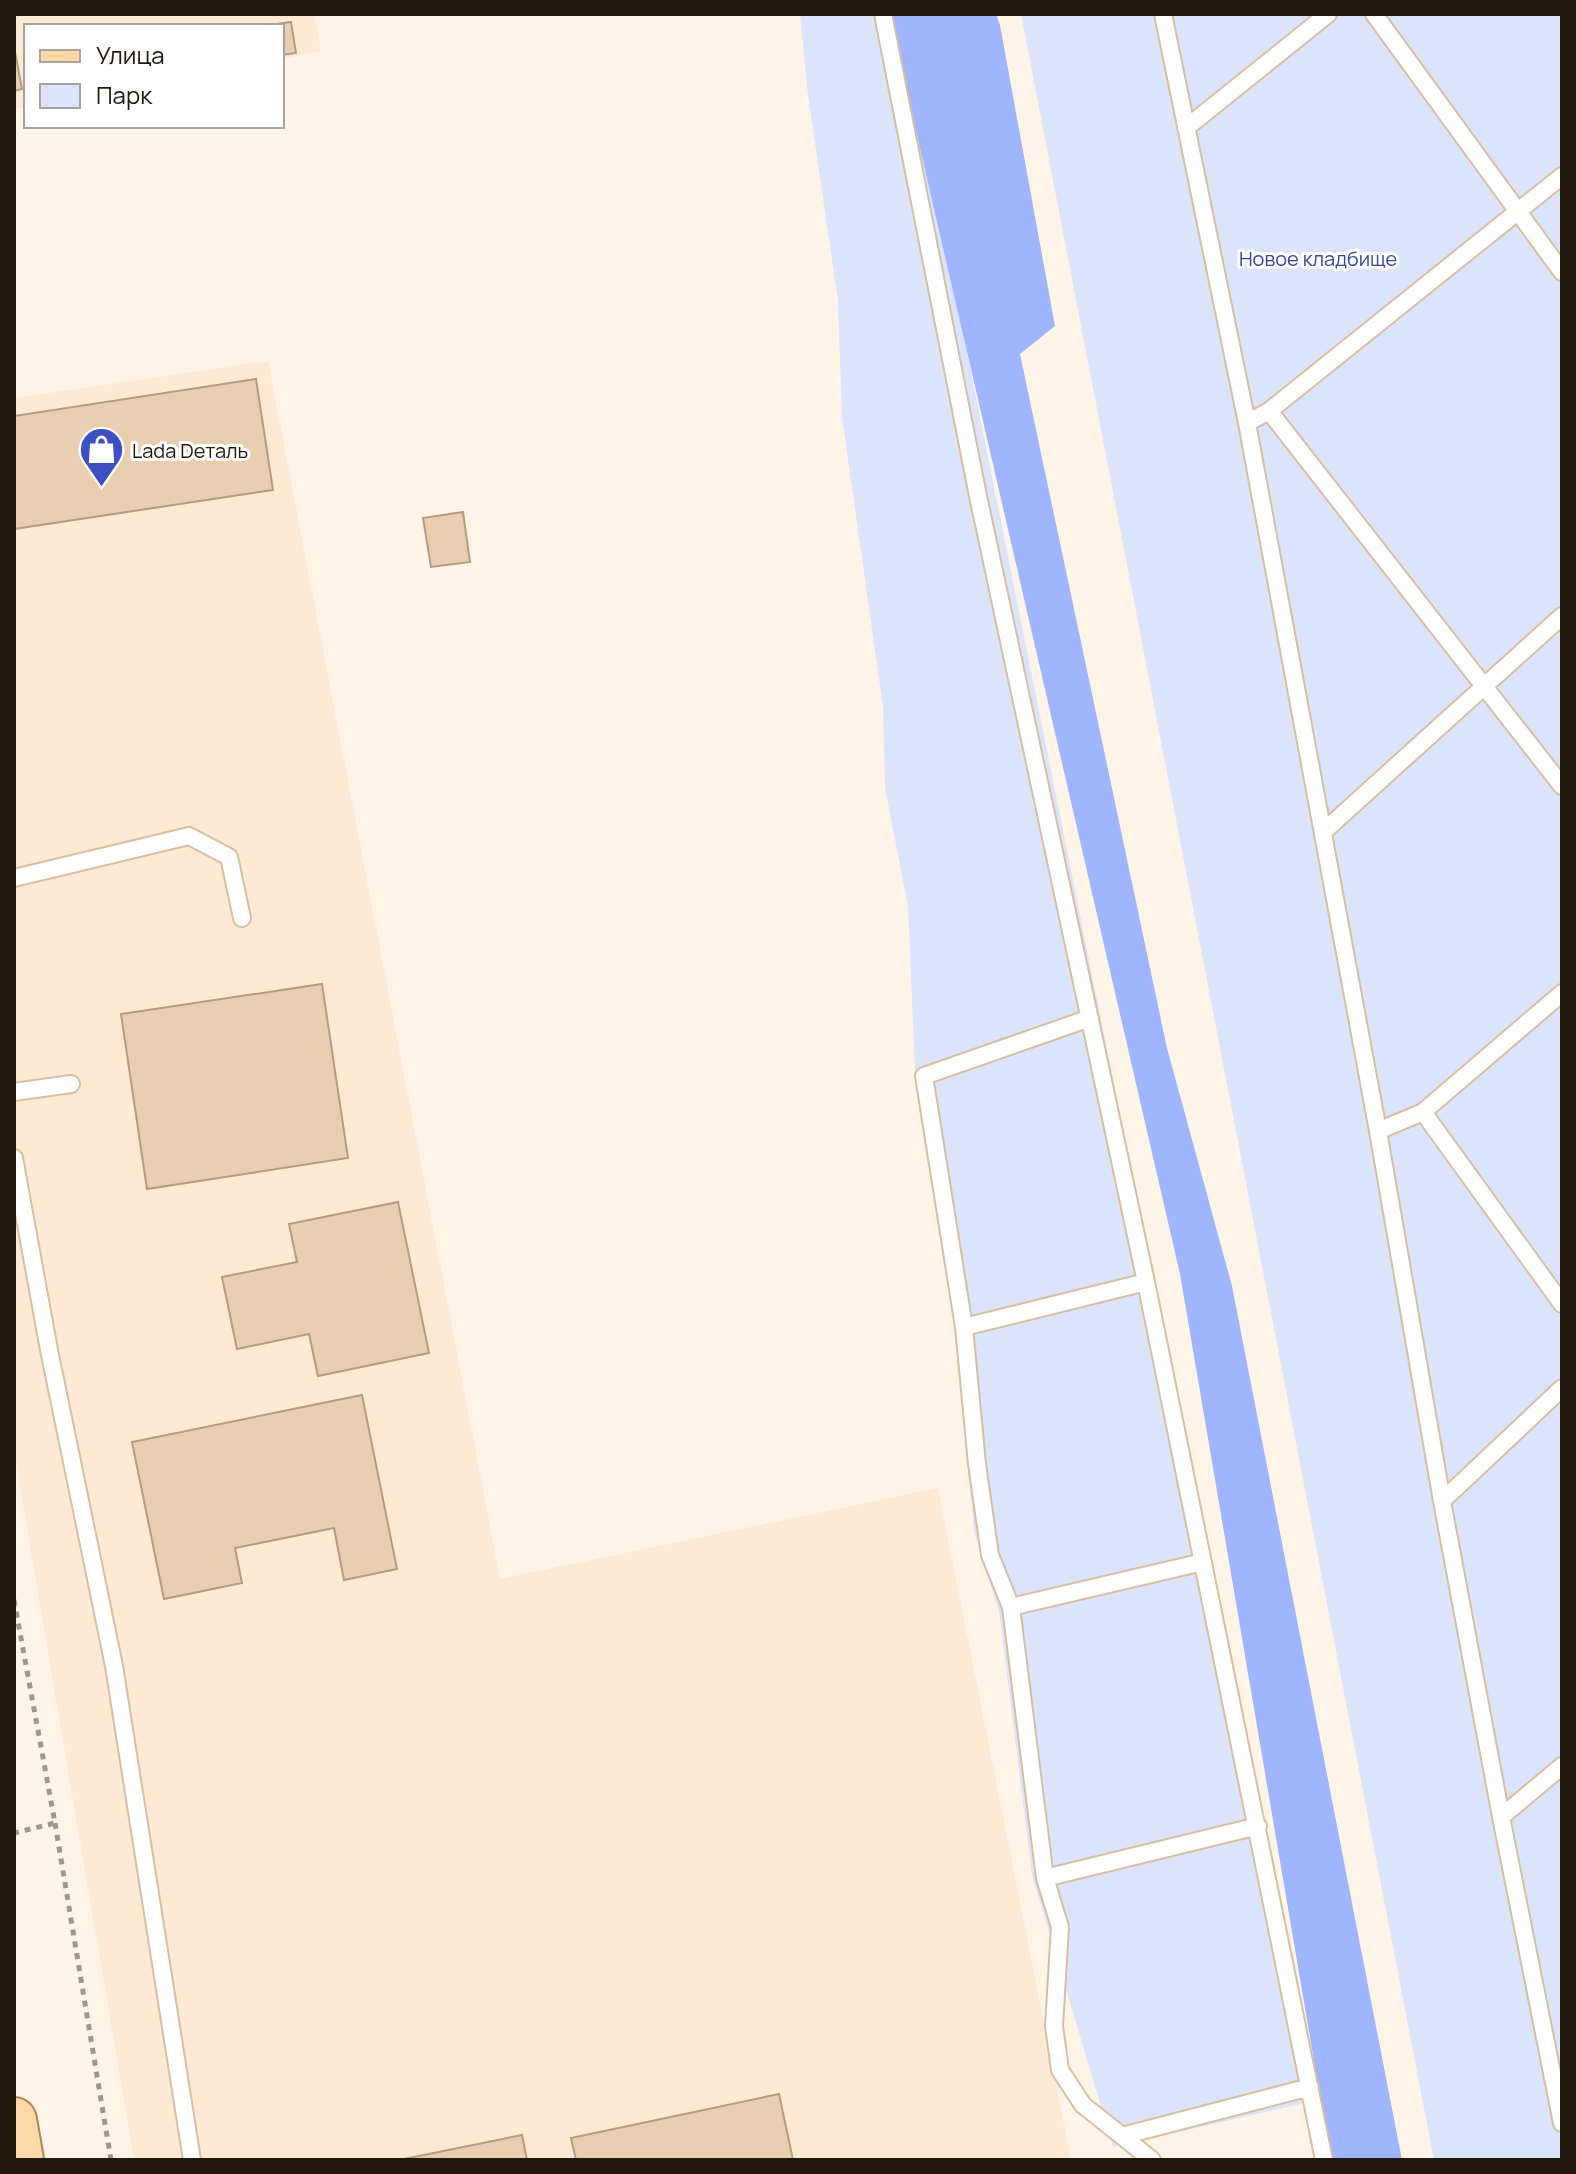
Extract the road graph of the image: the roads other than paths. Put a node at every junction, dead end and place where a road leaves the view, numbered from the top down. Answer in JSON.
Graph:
{"nodes":[{"id":1,"x":883,"y":14,"type":"edge"},
{"id":2,"x":1163,"y":14,"type":"edge"},
{"id":3,"x":1328,"y":14,"type":"edge"},
{"id":4,"x":1374,"y":14,"type":"edge"},
{"id":5,"x":1186,"y":128,"type":"junction"},
{"id":6,"x":1562,"y":176,"type":"edge"},
{"id":7,"x":1517,"y":213,"type":"junction"},
{"id":8,"x":1562,"y":272,"type":"edge"},
{"id":9,"x":1269,"y":411,"type":"junction"},
{"id":10,"x":1247,"y":423,"type":"junction"},
{"id":11,"x":1562,"y":616,"type":"edge"},
{"id":12,"x":1484,"y":684,"type":"junction"},
{"id":13,"x":1562,"y":786,"type":"edge"},
{"id":14,"x":1323,"y":832,"type":"junction"},
{"id":15,"x":14,"y":878,"type":"edge"},
{"id":16,"x":242,"y":918,"type":"dead end"},
{"id":17,"x":1562,"y":993,"type":"edge"},
{"id":18,"x":1090,"y":1018,"type":"junction"},
{"id":19,"x":71,"y":1084,"type":"dead end"},
{"id":20,"x":14,"y":1092,"type":"edge"},
{"id":21,"x":1423,"y":1112,"type":"junction"},
{"id":22,"x":1378,"y":1131,"type":"junction"},
{"id":23,"x":14,"y":1158,"type":"edge"},
{"id":24,"x":1146,"y":1282,"type":"junction"},
{"id":25,"x":1562,"y":1304,"type":"edge"},
{"id":26,"x":964,"y":1327,"type":"junction"},
{"id":27,"x":1562,"y":1388,"type":"edge"},
{"id":28,"x":1442,"y":1501,"type":"junction"},
{"id":29,"x":1203,"y":1562,"type":"junction"},
{"id":30,"x":1011,"y":1607,"type":"junction"},
{"id":31,"x":1562,"y":1766,"type":"edge"},
{"id":32,"x":1501,"y":1817,"type":"junction"},
{"id":33,"x":1258,"y":1826,"type":"junction"},
{"id":34,"x":1045,"y":1878,"type":"junction"},
{"id":35,"x":1310,"y":2087,"type":"junction"},
{"id":36,"x":14,"y":2120,"type":"edge"},
{"id":37,"x":1562,"y":2122,"type":"edge"},
{"id":38,"x":1122,"y":2136,"type":"junction"},
{"id":39,"x":21,"y":2160,"type":"edge"},
{"id":40,"x":192,"y":2160,"type":"edge"},
{"id":41,"x":1152,"y":2160,"type":"edge"},
{"id":42,"x":1324,"y":2160,"type":"edge"}],
"edges":[{"from":1,"to":18,"type":"lane"},
{"from":2,"to":5,"type":"lane"},
{"from":3,"to":5,"type":"lane"},
{"from":4,"to":7,"type":"lane"},
{"from":5,"to":10,"type":"lane"},
{"from":6,"to":7,"type":"lane"},
{"from":7,"to":8,"type":"lane"},
{"from":7,"to":9,"type":"lane"},
{"from":9,"to":10,"type":"lane"},
{"from":9,"to":12,"type":"lane"},
{"from":10,"to":14,"type":"lane"},
{"from":11,"to":12,"type":"lane"},
{"from":12,"to":13,"type":"lane"},
{"from":12,"to":14,"type":"lane"},
{"from":14,"to":22,"type":"lane"},
{"from":15,"to":16,"type":"lane"},
{"from":17,"to":21,"type":"lane"},
{"from":18,"to":24,"type":"lane"},
{"from":18,"to":26,"type":"lane"},
{"from":19,"to":20,"type":"lane"},
{"from":21,"to":22,"type":"lane"},
{"from":21,"to":25,"type":"lane"},
{"from":22,"to":28,"type":"lane"},
{"from":23,"to":40,"type":"lane"},
{"from":24,"to":26,"type":"lane"},
{"from":24,"to":29,"type":"lane"},
{"from":26,"to":30,"type":"lane"},
{"from":27,"to":28,"type":"lane"},
{"from":28,"to":32,"type":"lane"},
{"from":29,"to":30,"type":"lane"},
{"from":29,"to":33,"type":"lane"},
{"from":30,"to":34,"type":"lane"},
{"from":31,"to":32,"type":"lane"},
{"from":32,"to":37,"type":"lane"},
{"from":33,"to":34,"type":"lane"},
{"from":33,"to":35,"type":"lane"},
{"from":34,"to":38,"type":"lane"},
{"from":35,"to":38,"type":"lane"},
{"from":35,"to":42,"type":"lane"},
{"from":36,"to":39,"type":"main road"},
{"from":38,"to":41,"type":"lane"}]}
